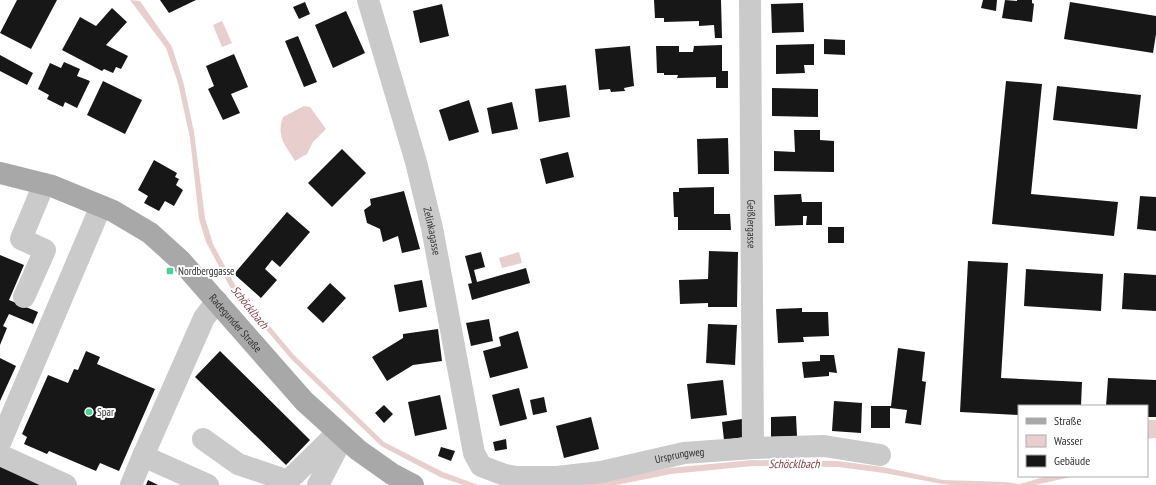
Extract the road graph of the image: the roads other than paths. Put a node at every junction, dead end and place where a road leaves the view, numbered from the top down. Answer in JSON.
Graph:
{"nodes":[{"id":1,"x":368,"y":0,"type":"edge"},
{"id":2,"x":750,"y":0,"type":"edge"},
{"id":3,"x":0,"y":173,"type":"edge"},
{"id":4,"x":44,"y":184,"type":"junction"},
{"id":5,"x":101,"y":206,"type":"junction"},
{"id":6,"x":24,"y":297,"type":"dead end"},
{"id":7,"x":217,"y":301,"type":"junction"},
{"id":8,"x":341,"y":435,"type":"junction"},
{"id":9,"x":203,"y":439,"type":"dead end"},
{"id":10,"x":0,"y":443,"type":"edge"},
{"id":11,"x":753,"y":448,"type":"junction"},
{"id":12,"x":0,"y":455,"type":"edge"},
{"id":13,"x":880,"y":455,"type":"dead end"},
{"id":14,"x":143,"y":456,"type":"junction"},
{"id":15,"x":481,"y":466,"type":"joint"},
{"id":16,"x":66,"y":485,"type":"edge"},
{"id":17,"x":131,"y":485,"type":"edge"},
{"id":18,"x":208,"y":485,"type":"edge"},
{"id":19,"x":318,"y":485,"type":"edge"},
{"id":20,"x":413,"y":485,"type":"edge"}],
"edges":[{"from":1,"to":15,"type":"street","name":"Zelinkagasse"},
{"from":2,"to":11,"type":"street","name":"Geißlergasse"},
{"from":3,"to":4,"type":"main road","name":"Radegunder Straße"},
{"from":4,"to":5,"type":"main road","name":"Radegunder Straße"},
{"from":4,"to":6,"type":"street"},
{"from":5,"to":7,"type":"main road","name":"Radegunder Straße"},
{"from":5,"to":10,"type":"street"},
{"from":7,"to":8,"type":"main road","name":"Radegunder Straße"},
{"from":7,"to":14,"type":"street"},
{"from":8,"to":9,"type":"street"},
{"from":8,"to":19,"type":"street"},
{"from":8,"to":20,"type":"main road","name":"Radegunder Straße"},
{"from":11,"to":13,"type":"street","name":"Ursprungweg"},
{"from":11,"to":15,"type":"street","name":"Ursprungweg"},
{"from":12,"to":16,"type":"street"},
{"from":14,"to":17,"type":"street"},
{"from":14,"to":18,"type":"street"}]}
